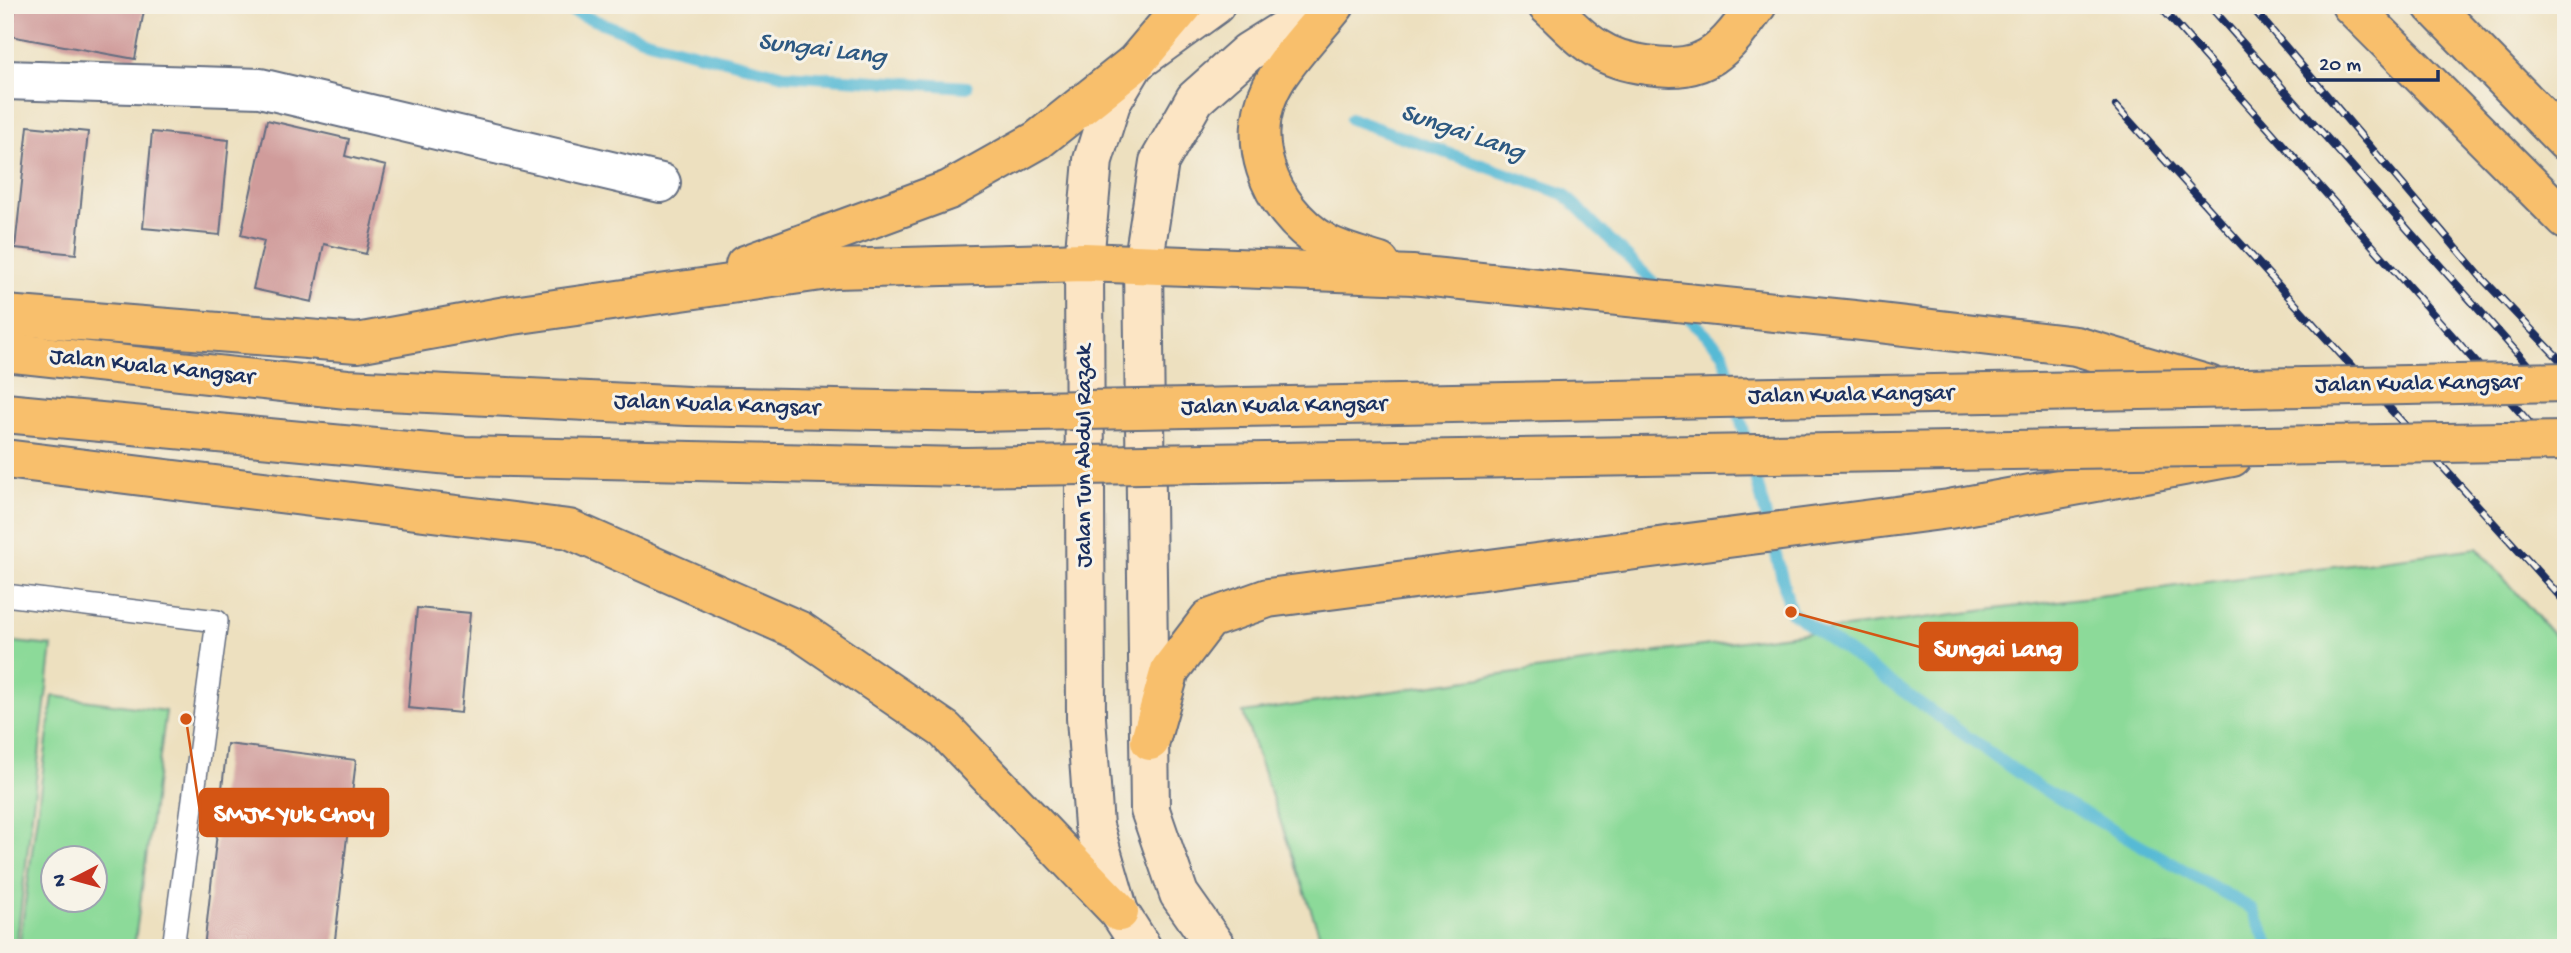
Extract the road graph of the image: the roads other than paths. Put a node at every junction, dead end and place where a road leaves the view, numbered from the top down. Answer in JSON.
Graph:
{"nodes":[{"id":1,"x":1184,"y":5,"type":"edge"},
{"id":2,"x":1215,"y":5,"type":"edge"},
{"id":3,"x":1323,"y":5,"type":"edge"},
{"id":4,"x":1335,"y":5,"type":"edge"},
{"id":5,"x":1547,"y":5,"type":"edge"},
{"id":6,"x":1757,"y":5,"type":"edge"},
{"id":7,"x":2351,"y":5,"type":"edge"},
{"id":8,"x":2432,"y":5,"type":"edge"},
{"id":9,"x":1135,"y":63,"type":"junction"},
{"id":10,"x":5,"y":80,"type":"edge"},
{"id":11,"x":2525,"y":101,"type":"junction"},
{"id":12,"x":2566,"y":119,"type":"edge"},
{"id":13,"x":2566,"y":142,"type":"edge"},
{"id":14,"x":662,"y":183,"type":"dead end"},
{"id":15,"x":2566,"y":220,"type":"edge"},
{"id":16,"x":1084,"y":262,"type":"junction"},
{"id":17,"x":1143,"y":265,"type":"junction"},
{"id":18,"x":1412,"y":275,"type":"junction"},
{"id":19,"x":671,"y":292,"type":"junction"},
{"id":20,"x":5,"y":315,"type":"edge"},
{"id":21,"x":5,"y":352,"type":"edge"},
{"id":22,"x":2566,"y":382,"type":"edge"},
{"id":23,"x":2222,"y":389,"type":"junction"},
{"id":24,"x":5,"y":412,"type":"edge"},
{"id":25,"x":2566,"y":441,"type":"edge"},
{"id":26,"x":2292,"y":446,"type":"junction"},
{"id":27,"x":5,"y":460,"type":"edge"},
{"id":28,"x":5,"y":595,"type":"edge"},
{"id":29,"x":1150,"y":741,"type":"junction"},
{"id":30,"x":1119,"y":912,"type":"junction"},
{"id":31,"x":173,"y":948,"type":"edge"},
{"id":32,"x":1142,"y":948,"type":"edge"},
{"id":33,"x":1217,"y":948,"type":"edge"}],
"edges":[{"from":1,"to":9,"type":"highway"},
{"from":2,"to":9,"type":"main road","name":"Jalan Tun Abdul Razak"},
{"from":3,"to":17,"type":"main road"},
{"from":4,"to":18,"type":"highway"},
{"from":5,"to":6,"type":"highway"},
{"from":7,"to":15,"type":"highway"},
{"from":8,"to":11,"type":"highway"},
{"from":9,"to":16,"type":"main road","name":"Jalan Tun Abdul Razak"},
{"from":9,"to":19,"type":"highway"},
{"from":10,"to":14,"type":"street"},
{"from":11,"to":12,"type":"highway"},
{"from":11,"to":13,"type":"highway"},
{"from":16,"to":17,"type":"highway"},
{"from":16,"to":19,"type":"highway"},
{"from":16,"to":30,"type":"main road","name":"Jalan Tun Abdul Razak"},
{"from":17,"to":18,"type":"highway"},
{"from":17,"to":29,"type":"main road"},
{"from":18,"to":23,"type":"highway","bridge":true},
{"from":19,"to":20,"type":"highway"},
{"from":21,"to":23,"type":"highway","name":"Jalan Kuala Kangsar","bridge":true},
{"from":22,"to":23,"type":"highway","name":"Jalan Kuala Kangsar","bridge":true},
{"from":24,"to":26,"type":"highway","bridge":true},
{"from":25,"to":26,"type":"highway","bridge":true},
{"from":26,"to":29,"type":"highway","bridge":true},
{"from":27,"to":30,"type":"highway"},
{"from":28,"to":31,"type":"lane"},
{"from":29,"to":33,"type":"main road"},
{"from":30,"to":32,"type":"main road","name":"Jalan Tun Abdul Razak"}]}
